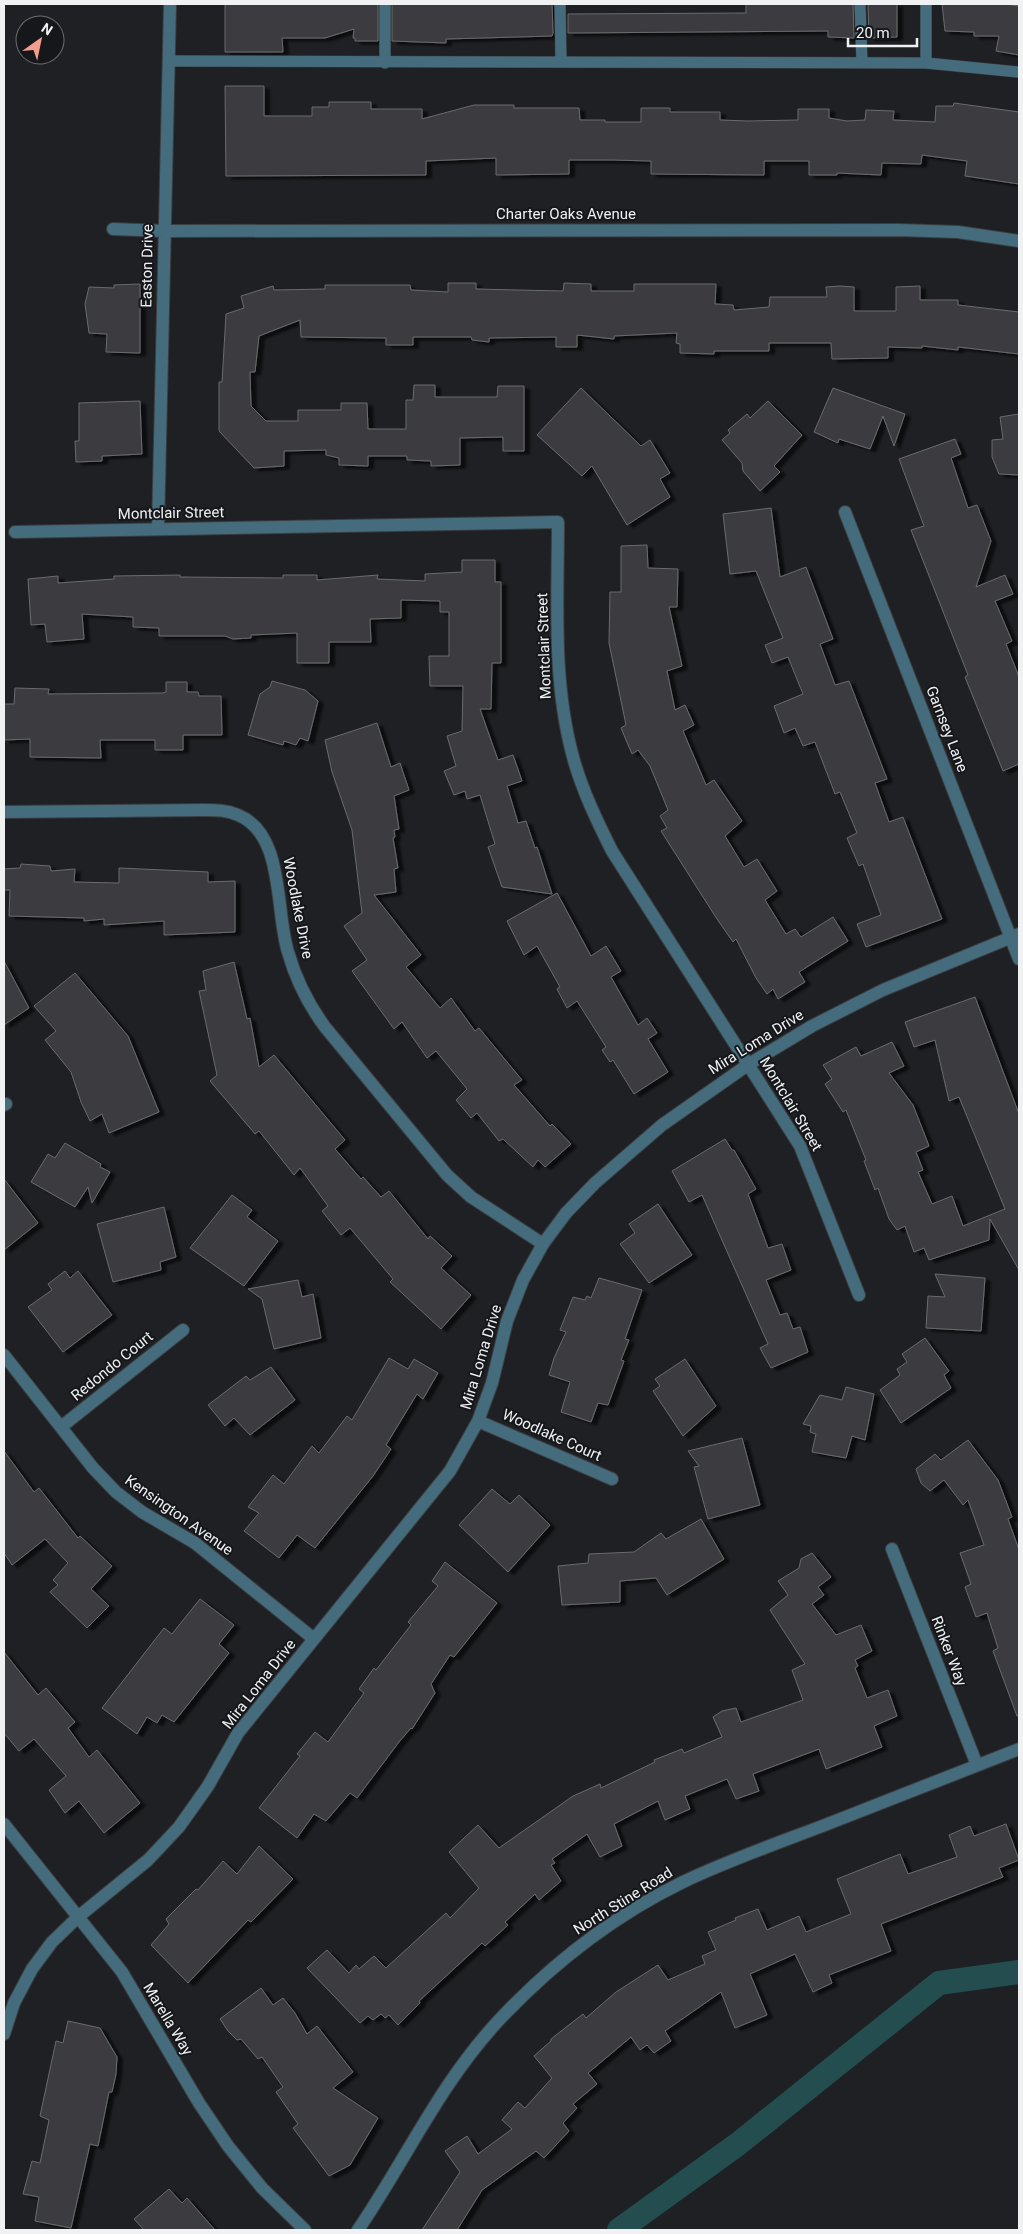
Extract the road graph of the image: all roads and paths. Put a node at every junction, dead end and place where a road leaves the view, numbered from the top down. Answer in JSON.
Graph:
{"nodes":[{"id":1,"x":170,"y":4,"type":"edge"},
{"id":2,"x":385,"y":4,"type":"edge"},
{"id":3,"x":560,"y":4,"type":"edge"},
{"id":4,"x":860,"y":4,"type":"edge"},
{"id":5,"x":926,"y":4,"type":"edge"},
{"id":6,"x":169,"y":61,"type":"junction"},
{"id":7,"x":561,"y":62,"type":"junction"},
{"id":8,"x":385,"y":63,"type":"junction"},
{"id":9,"x":862,"y":63,"type":"junction"},
{"id":10,"x":926,"y":64,"type":"junction"},
{"id":11,"x":1019,"y":72,"type":"edge"},
{"id":12,"x":113,"y":228,"type":"dead end"},
{"id":13,"x":164,"y":232,"type":"junction"},
{"id":14,"x":1019,"y":241,"type":"edge"},
{"id":15,"x":845,"y":512,"type":"dead end"},
{"id":16,"x":158,"y":529,"type":"junction"},
{"id":17,"x":15,"y":532,"type":"dead end"},
{"id":18,"x":4,"y":812,"type":"edge"},
{"id":19,"x":1015,"y":936,"type":"edge"},
{"id":20,"x":1019,"y":959,"type":"edge"},
{"id":21,"x":749,"y":1064,"type":"junction"},
{"id":22,"x":543,"y":1244,"type":"junction"},
{"id":23,"x":859,"y":1295,"type":"dead end"},
{"id":24,"x":183,"y":1330,"type":"dead end"},
{"id":25,"x":4,"y":1355,"type":"edge"},
{"id":26,"x":478,"y":1421,"type":"junction"},
{"id":27,"x":61,"y":1427,"type":"junction"},
{"id":28,"x":612,"y":1479,"type":"dead end"},
{"id":29,"x":892,"y":1548,"type":"dead end"},
{"id":30,"x":314,"y":1639,"type":"junction"},
{"id":31,"x":1019,"y":1749,"type":"edge"},
{"id":32,"x":976,"y":1765,"type":"junction"},
{"id":33,"x":4,"y":1824,"type":"edge"},
{"id":34,"x":78,"y":1917,"type":"junction"},
{"id":35,"x":4,"y":2034,"type":"edge"},
{"id":36,"x":305,"y":2230,"type":"edge"},
{"id":37,"x":358,"y":2230,"type":"edge"}],
"edges":[{"from":1,"to":6,"type":"street","name":"Easton Drive"},
{"from":2,"to":8,"type":"lane"},
{"from":3,"to":7,"type":"lane"},
{"from":4,"to":9,"type":"lane"},
{"from":5,"to":10,"type":"lane"},
{"from":6,"to":8,"type":"lane"},
{"from":6,"to":13,"type":"street","name":"Easton Drive"},
{"from":7,"to":8,"type":"lane"},
{"from":7,"to":9,"type":"lane"},
{"from":9,"to":10,"type":"lane"},
{"from":10,"to":11,"type":"lane"},
{"from":12,"to":13,"type":"street","name":"Charter Oaks Avenue"},
{"from":13,"to":14,"type":"street","name":"Charter Oaks Avenue"},
{"from":13,"to":16,"type":"street","name":"Easton Drive"},
{"from":15,"to":19,"type":"street","name":"Garnsey Lane"},
{"from":16,"to":17,"type":"street","name":"Montclair Street"},
{"from":16,"to":21,"type":"street","name":"Montclair Street"},
{"from":18,"to":22,"type":"street","name":"Woodlake Drive"},
{"from":19,"to":20,"type":"street","name":"Garnsey Lane"},
{"from":19,"to":21,"type":"street","name":"Mira Loma Drive"},
{"from":21,"to":22,"type":"street","name":"Mira Loma Drive"},
{"from":21,"to":23,"type":"street","name":"Montclair Street"},
{"from":22,"to":26,"type":"street","name":"Mira Loma Drive"},
{"from":24,"to":27,"type":"street","name":"Redondo Court"},
{"from":25,"to":27,"type":"street","name":"Kensington Avenue"},
{"from":26,"to":28,"type":"street","name":"Woodlake Court"},
{"from":26,"to":30,"type":"street","name":"Mira Loma Drive"},
{"from":27,"to":30,"type":"street","name":"Kensington Avenue"},
{"from":29,"to":32,"type":"street","name":"Rinker Way"},
{"from":30,"to":34,"type":"street","name":"Mira Loma Drive"},
{"from":31,"to":32,"type":"street","name":"North Stine Road"},
{"from":32,"to":37,"type":"street","name":"North Stine Road"},
{"from":33,"to":34,"type":"street","name":"Marella Way"},
{"from":34,"to":35,"type":"street","name":"Mira Loma Drive"},
{"from":34,"to":36,"type":"street","name":"Marella Way"}]}
